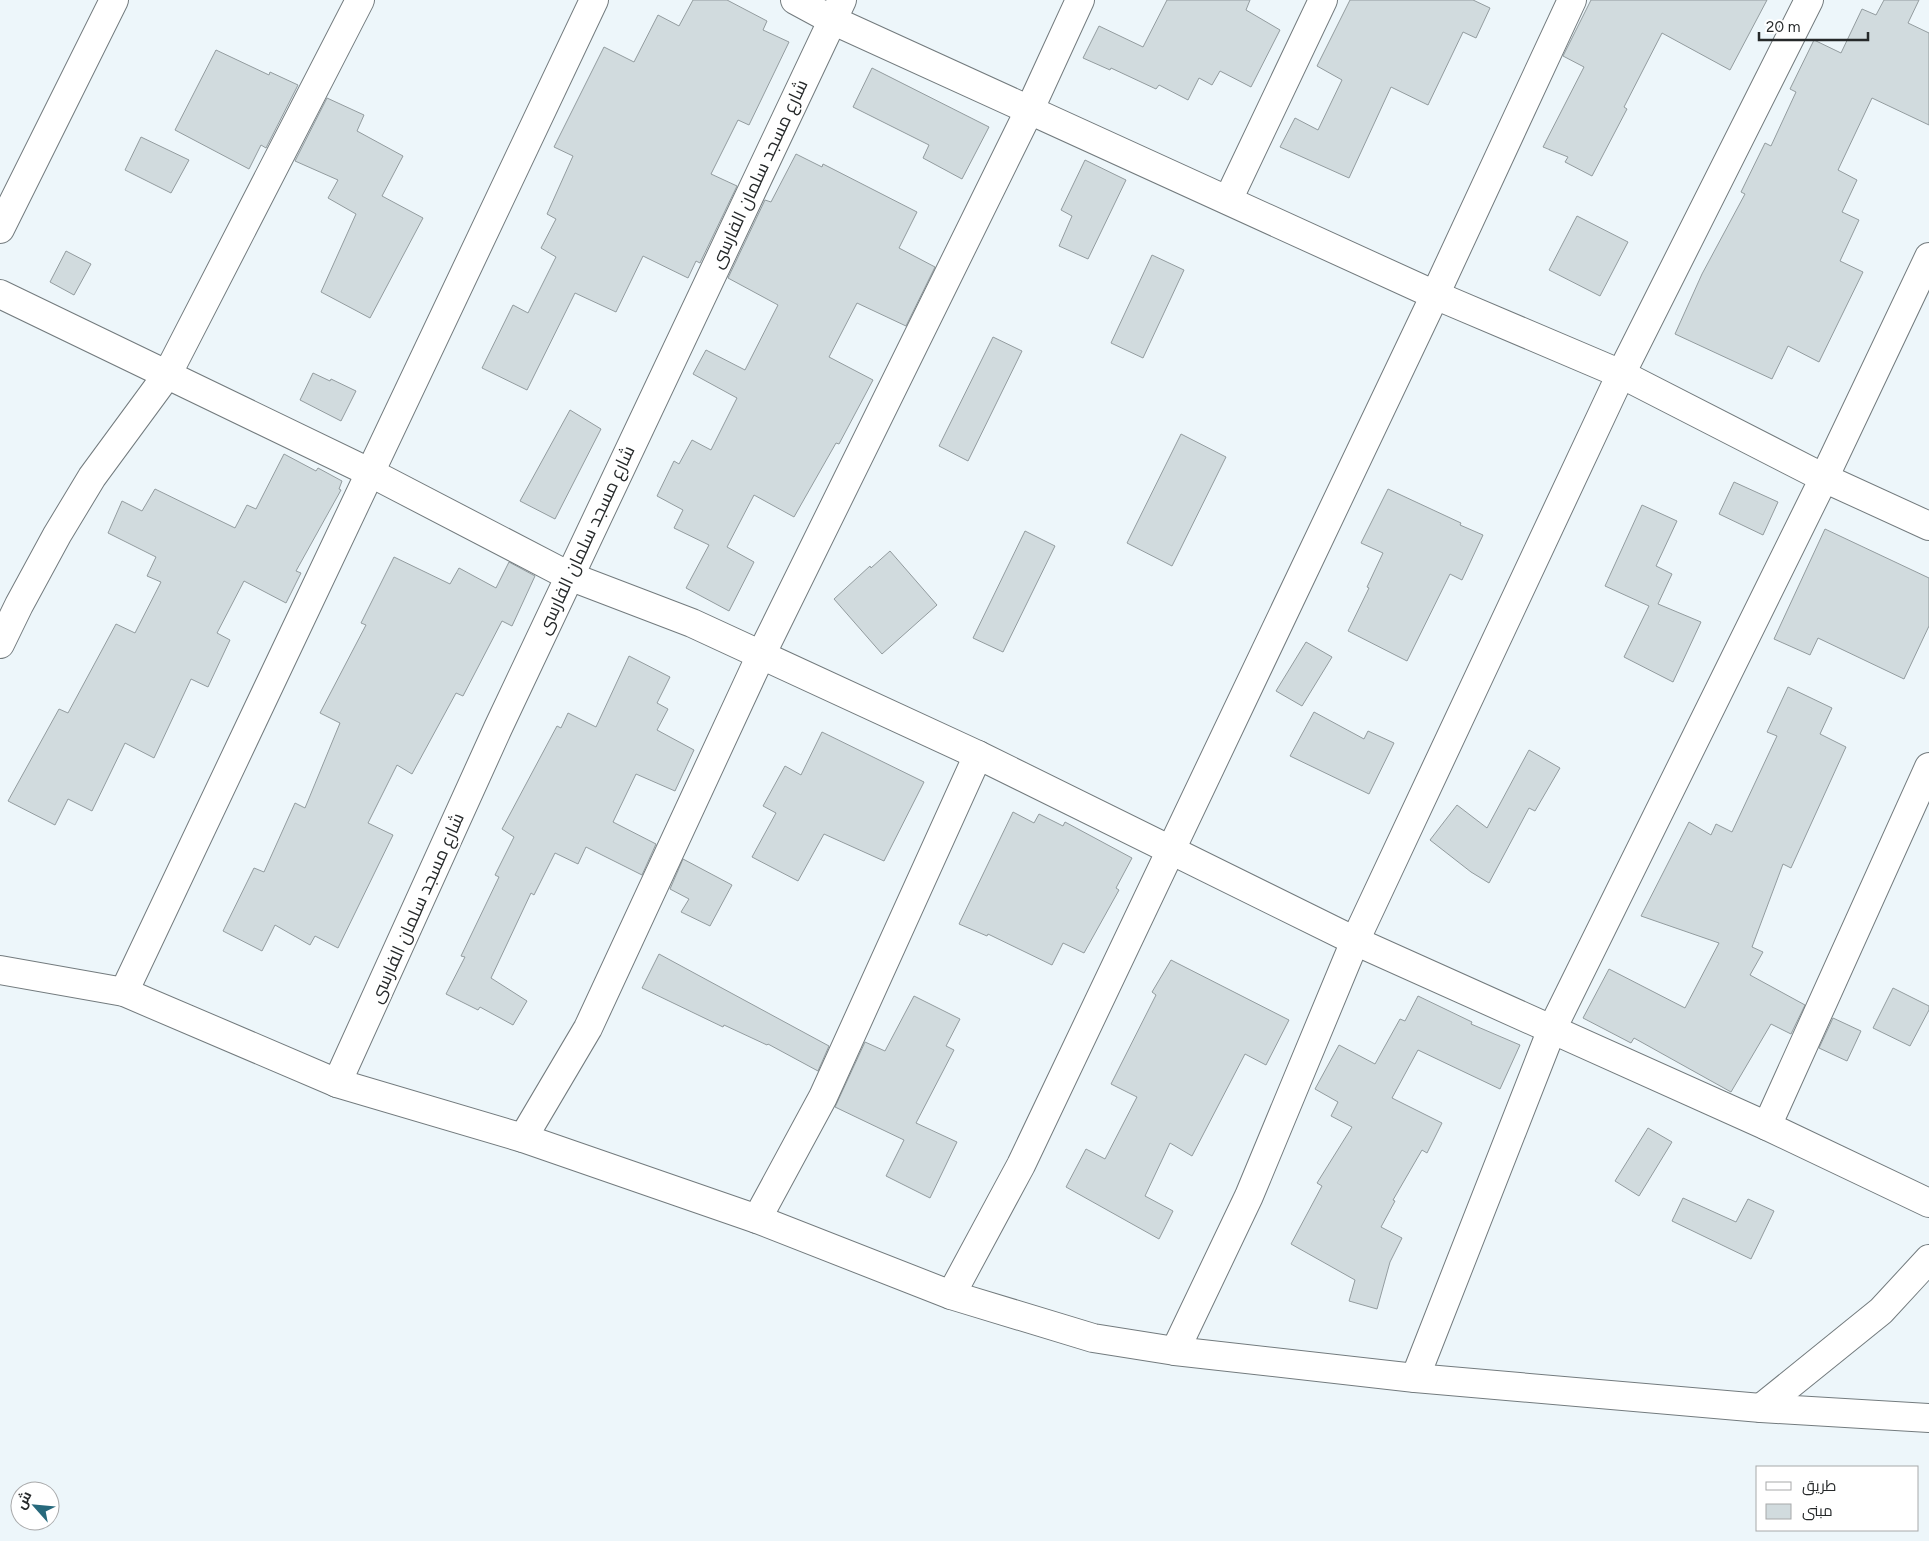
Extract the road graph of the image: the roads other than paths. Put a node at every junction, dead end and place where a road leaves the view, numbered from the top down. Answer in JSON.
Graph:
{"nodes":[{"id":1,"x":114,"y":0,"type":"edge"},
{"id":2,"x":360,"y":0,"type":"edge"},
{"id":3,"x":594,"y":0,"type":"edge"},
{"id":4,"x":794,"y":0,"type":"edge"},
{"id":5,"x":1080,"y":0,"type":"edge"},
{"id":6,"x":1323,"y":0,"type":"edge"},
{"id":7,"x":1572,"y":0,"type":"edge"},
{"id":8,"x":1808,"y":0,"type":"edge"},
{"id":9,"x":837,"y":10,"type":"edge"},
{"id":10,"x":1029,"y":111,"type":"junction"},
{"id":11,"x":1228,"y":200,"type":"junction"},
{"id":12,"x":0,"y":229,"type":"edge"},
{"id":13,"x":1929,"y":257,"type":"edge"},
{"id":14,"x":0,"y":294,"type":"edge"},
{"id":15,"x":1434,"y":295,"type":"junction"},
{"id":16,"x":1620,"y":374,"type":"junction"},
{"id":17,"x":167,"y":375,"type":"junction"},
{"id":18,"x":371,"y":473,"type":"junction"},
{"id":19,"x":1824,"y":478,"type":"junction"},
{"id":20,"x":1929,"y":526,"type":"edge"},
{"id":21,"x":569,"y":576,"type":"junction"},
{"id":22,"x":0,"y":644,"type":"edge"},
{"id":23,"x":761,"y":655,"type":"junction"},
{"id":24,"x":978,"y":755,"type":"junction"},
{"id":25,"x":1929,"y":767,"type":"edge"},
{"id":26,"x":1171,"y":849,"type":"junction"},
{"id":27,"x":1355,"y":941,"type":"junction"},
{"id":28,"x":0,"y":970,"type":"edge"},
{"id":29,"x":124,"y":992,"type":"junction"},
{"id":30,"x":1552,"y":1029,"type":"junction"},
{"id":31,"x":337,"y":1083,"type":"junction"},
{"id":32,"x":1767,"y":1126,"type":"junction"},
{"id":33,"x":523,"y":1138,"type":"junction"},
{"id":34,"x":1929,"y":1202,"type":"edge"},
{"id":35,"x":757,"y":1219,"type":"junction"},
{"id":36,"x":1929,"y":1259,"type":"edge"},
{"id":37,"x":950,"y":1295,"type":"junction"},
{"id":38,"x":1175,"y":1351,"type":"junction"},
{"id":39,"x":1415,"y":1378,"type":"junction"},
{"id":40,"x":1761,"y":1408,"type":"junction"},
{"id":41,"x":1929,"y":1418,"type":"edge"}],
"edges":[{"from":1,"to":12,"type":"street"},
{"from":2,"to":17,"type":"street"},
{"from":3,"to":18,"type":"street"},
{"from":4,"to":9,"type":"street"},
{"from":5,"to":10,"type":"street"},
{"from":6,"to":11,"type":"street"},
{"from":7,"to":15,"type":"street"},
{"from":8,"to":16,"type":"street"},
{"from":9,"to":10,"type":"street"},
{"from":9,"to":21,"type":"street","name":"شارع مسجد سلمان الفارسى"},
{"from":10,"to":11,"type":"street"},
{"from":10,"to":23,"type":"street"},
{"from":11,"to":15,"type":"street"},
{"from":13,"to":19,"type":"street"},
{"from":14,"to":17,"type":"street"},
{"from":15,"to":16,"type":"street"},
{"from":15,"to":26,"type":"street"},
{"from":16,"to":19,"type":"street"},
{"from":16,"to":27,"type":"street"},
{"from":17,"to":18,"type":"street"},
{"from":17,"to":22,"type":"street"},
{"from":18,"to":21,"type":"street"},
{"from":18,"to":29,"type":"street"},
{"from":19,"to":20,"type":"street"},
{"from":19,"to":30,"type":"street"},
{"from":21,"to":23,"type":"street"},
{"from":21,"to":31,"type":"street","name":"شارع مسجد سلمان الفارسى"},
{"from":23,"to":24,"type":"street"},
{"from":23,"to":33,"type":"street"},
{"from":24,"to":26,"type":"street"},
{"from":24,"to":35,"type":"street"},
{"from":25,"to":32,"type":"street"},
{"from":26,"to":27,"type":"street"},
{"from":26,"to":37,"type":"street"},
{"from":27,"to":30,"type":"street"},
{"from":27,"to":38,"type":"street"},
{"from":28,"to":29,"type":"street"},
{"from":29,"to":31,"type":"street"},
{"from":30,"to":32,"type":"street"},
{"from":30,"to":39,"type":"street"},
{"from":31,"to":33,"type":"street"},
{"from":32,"to":34,"type":"street"},
{"from":33,"to":35,"type":"street"},
{"from":35,"to":37,"type":"street"},
{"from":36,"to":40,"type":"street"},
{"from":37,"to":38,"type":"street"},
{"from":38,"to":39,"type":"street"},
{"from":39,"to":40,"type":"street"},
{"from":40,"to":41,"type":"street"}]}
